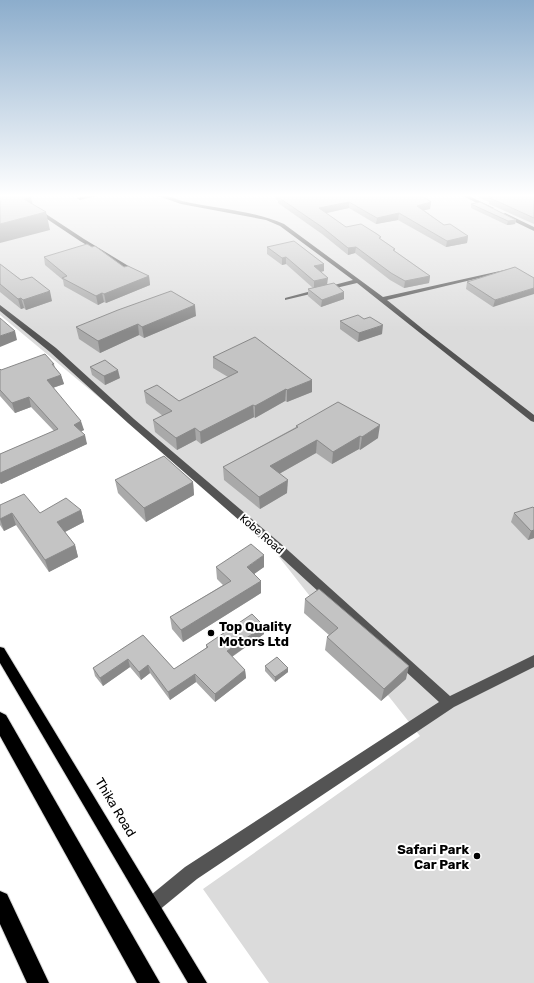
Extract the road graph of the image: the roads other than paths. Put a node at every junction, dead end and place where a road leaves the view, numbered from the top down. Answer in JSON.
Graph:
{"nodes":[{"id":1,"x":83,"y":241,"type":"edge"},
{"id":2,"x":304,"y":241,"type":"edge"},
{"id":3,"x":507,"y":270,"type":"edge"},
{"id":4,"x":141,"y":275,"type":"edge"},
{"id":5,"x":358,"y":282,"type":"junction"},
{"id":6,"x":287,"y":299,"type":"dead end"},
{"id":7,"x":382,"y":299,"type":"junction"},
{"id":8,"x":0,"y":307,"type":"edge"},
{"id":9,"x":534,"y":419,"type":"edge"},
{"id":10,"x":0,"y":652,"type":"edge"},
{"id":11,"x":534,"y":661,"type":"edge"},
{"id":12,"x":449,"y":703,"type":"junction"},
{"id":13,"x":0,"y":720,"type":"edge"},
{"id":14,"x":0,"y":901,"type":"edge"},
{"id":15,"x":152,"y":905,"type":"junction"},
{"id":16,"x":38,"y":983,"type":"edge"},
{"id":17,"x":149,"y":983,"type":"edge"},
{"id":18,"x":198,"y":983,"type":"edge"}],
"edges":[{"from":1,"to":4,"type":"street"},
{"from":2,"to":5,"type":"street"},
{"from":3,"to":7,"type":"street"},
{"from":5,"to":6,"type":"street"},
{"from":5,"to":7,"type":"street"},
{"from":7,"to":9,"type":"street"},
{"from":8,"to":12,"type":"street","name":"Kobe Road"},
{"from":10,"to":15,"type":"main road","name":"Thika Road"},
{"from":11,"to":12,"type":"street"},
{"from":12,"to":15,"type":"street"},
{"from":13,"to":17,"type":"highway"},
{"from":14,"to":16,"type":"highway"},
{"from":15,"to":18,"type":"main road","name":"Thika Road"}]}
